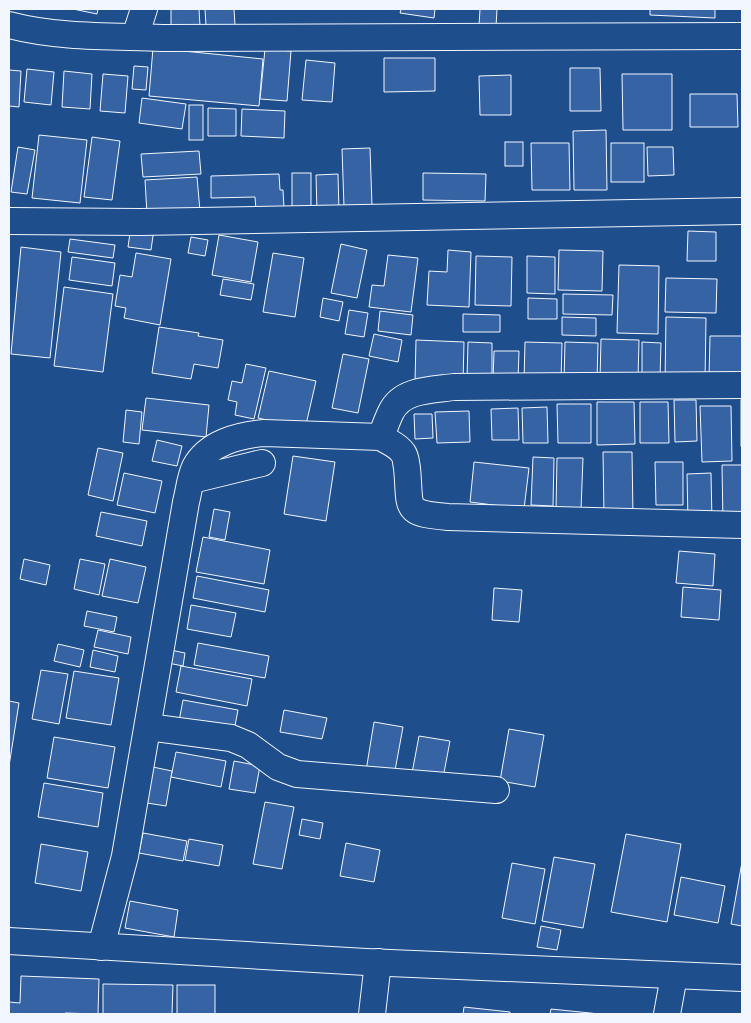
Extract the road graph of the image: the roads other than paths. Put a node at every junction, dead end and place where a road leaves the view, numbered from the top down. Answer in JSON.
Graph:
{"nodes":[{"id":1,"x":144,"y":9,"type":"edge"},
{"id":2,"x":9,"y":26,"type":"edge"},
{"id":3,"x":742,"y":36,"type":"edge"},
{"id":4,"x":135,"y":37,"type":"junction"},
{"id":5,"x":742,"y":211,"type":"edge"},
{"id":6,"x":9,"y":221,"type":"edge"},
{"id":7,"x":742,"y":384,"type":"edge"},
{"id":8,"x":380,"y":437,"type":"junction"},
{"id":9,"x":262,"y":464,"type":"dead end"},
{"id":10,"x":192,"y":480,"type":"junction"},
{"id":11,"x":742,"y":525,"type":"edge"},
{"id":12,"x":148,"y":727,"type":"junction"},
{"id":13,"x":496,"y":790,"type":"dead end"},
{"id":14,"x":9,"y":941,"type":"edge"},
{"id":15,"x":101,"y":947,"type":"junction"},
{"id":16,"x":378,"y":962,"type":"junction"},
{"id":17,"x":674,"y":976,"type":"junction"},
{"id":18,"x":742,"y":978,"type":"edge"},
{"id":19,"x":372,"y":1014,"type":"edge"},
{"id":20,"x":667,"y":1014,"type":"edge"}],
"edges":[{"from":1,"to":4,"type":"street"},
{"from":2,"to":4,"type":"street"},
{"from":3,"to":4,"type":"street"},
{"from":5,"to":6,"type":"street"},
{"from":7,"to":8,"type":"street"},
{"from":8,"to":10,"type":"street"},
{"from":8,"to":11,"type":"street"},
{"from":9,"to":10,"type":"street"},
{"from":10,"to":12,"type":"street"},
{"from":12,"to":13,"type":"street"},
{"from":12,"to":15,"type":"street"},
{"from":14,"to":15,"type":"street"},
{"from":15,"to":16,"type":"street"},
{"from":16,"to":17,"type":"street"},
{"from":16,"to":19,"type":"street"},
{"from":17,"to":18,"type":"street"},
{"from":17,"to":20,"type":"street"}]}
